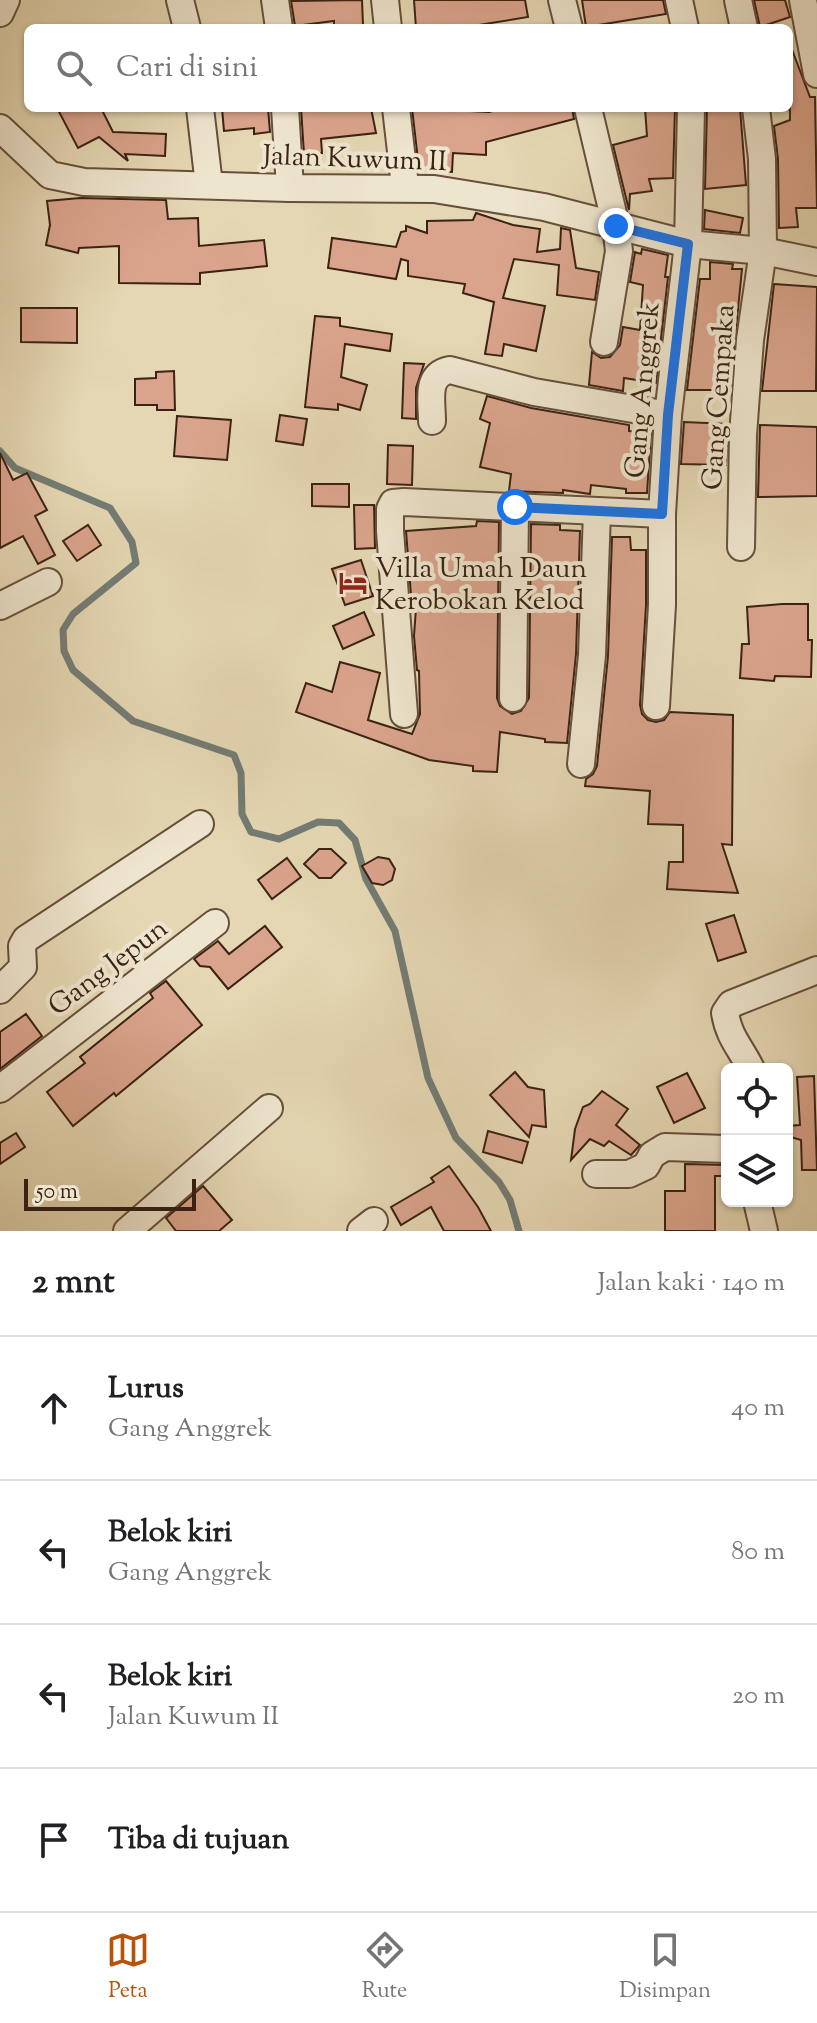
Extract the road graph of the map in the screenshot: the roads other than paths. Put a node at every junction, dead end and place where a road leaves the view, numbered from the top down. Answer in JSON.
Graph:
{"nodes":[{"id":1,"x":6,"y":0,"type":"edge"},
{"id":2,"x":180,"y":0,"type":"edge"},
{"id":3,"x":275,"y":0,"type":"edge"},
{"id":4,"x":385,"y":0,"type":"edge"},
{"id":5,"x":562,"y":0,"type":"edge"},
{"id":6,"x":679,"y":0,"type":"edge"},
{"id":7,"x":738,"y":0,"type":"edge"},
{"id":8,"x":803,"y":0,"type":"edge"},
{"id":9,"x":0,"y":13,"type":"edge"},
{"id":10,"x":186,"y":24,"type":"edge"},
{"id":11,"x":278,"y":24,"type":"edge"},
{"id":12,"x":388,"y":24,"type":"edge"},
{"id":13,"x":568,"y":24,"type":"edge"},
{"id":14,"x":684,"y":24,"type":"edge"},
{"id":15,"x":743,"y":24,"type":"edge"},
{"id":16,"x":817,"y":74,"type":"edge"},
{"id":17,"x":200,"y":112,"type":"edge"},
{"id":18,"x":285,"y":112,"type":"edge"},
{"id":19,"x":396,"y":112,"type":"edge"},
{"id":20,"x":589,"y":112,"type":"edge"},
{"id":21,"x":691,"y":112,"type":"edge"},
{"id":22,"x":756,"y":112,"type":"edge"},
{"id":23,"x":0,"y":128,"type":"edge"},
{"id":24,"x":209,"y":185,"type":"junction"},
{"id":25,"x":405,"y":186,"type":"junction"},
{"id":26,"x":290,"y":188,"type":"junction"},
{"id":27,"x":616,"y":226,"type":"junction"},
{"id":28,"x":688,"y":244,"type":"junction"},
{"id":29,"x":763,"y":251,"type":"junction"},
{"id":30,"x":817,"y":262,"type":"edge"},
{"id":31,"x":604,"y":342,"type":"dead end"},
{"id":32,"x":668,"y":415,"type":"junction"},
{"id":33,"x":432,"y":421,"type":"dead end"},
{"id":34,"x":515,"y":507,"type":"junction"},
{"id":35,"x":597,"y":512,"type":"junction"},
{"id":36,"x":662,"y":514,"type":"junction"},
{"id":37,"x":741,"y":547,"type":"dead end"},
{"id":38,"x":48,"y":582,"type":"dead end"},
{"id":39,"x":0,"y":606,"type":"edge"},
{"id":40,"x":513,"y":698,"type":"dead end"},
{"id":41,"x":656,"y":706,"type":"dead end"},
{"id":42,"x":404,"y":714,"type":"dead end"},
{"id":43,"x":581,"y":764,"type":"dead end"},
{"id":44,"x":200,"y":824,"type":"dead end"},
{"id":45,"x":215,"y":923,"type":"dead end"},
{"id":46,"x":817,"y":970,"type":"edge"},
{"id":47,"x":0,"y":990,"type":"edge"},
{"id":48,"x":747,"y":1063,"type":"edge"},
{"id":49,"x":0,"y":1089,"type":"edge"},
{"id":50,"x":269,"y":1108,"type":"dead end"},
{"id":51,"x":721,"y":1149,"type":"edge"},
{"id":52,"x":596,"y":1174,"type":"dead end"},
{"id":53,"x":758,"y":1207,"type":"edge"},
{"id":54,"x":127,"y":1231,"type":"edge"},
{"id":55,"x":764,"y":1231,"type":"edge"}],
"edges":[{"from":1,"to":9,"type":"street"},
{"from":2,"to":10,"type":"street"},
{"from":3,"to":11,"type":"street"},
{"from":4,"to":12,"type":"street"},
{"from":5,"to":13,"type":"street"},
{"from":6,"to":14,"type":"street"},
{"from":7,"to":15,"type":"street"},
{"from":8,"to":16,"type":"street"},
{"from":17,"to":24,"type":"street"},
{"from":18,"to":26,"type":"street"},
{"from":19,"to":25,"type":"street"},
{"from":20,"to":27,"type":"street"},
{"from":21,"to":28,"type":"street","name":"Gang Anggrek"},
{"from":22,"to":29,"type":"street","name":"Gang Cempaka"},
{"from":23,"to":24,"type":"street","name":"Jalan Kuwum II"},
{"from":24,"to":26,"type":"street","name":"Jalan Kuwum II"},
{"from":25,"to":26,"type":"street","name":"Jalan Kuwum II"},
{"from":25,"to":27,"type":"street","name":"Jalan Kuwum II"},
{"from":27,"to":28,"type":"street","name":"Jalan Kuwum II"},
{"from":27,"to":31,"type":"street"},
{"from":28,"to":29,"type":"street","name":"Jalan Kuwum II"},
{"from":28,"to":32,"type":"street","name":"Gang Anggrek"},
{"from":29,"to":30,"type":"street","name":"Jalan Kuwum II"},
{"from":29,"to":37,"type":"street","name":"Gang Cempaka"},
{"from":32,"to":33,"type":"street"},
{"from":32,"to":36,"type":"street","name":"Gang Anggrek"},
{"from":34,"to":35,"type":"street","name":"Gang Anggrek"},
{"from":34,"to":40,"type":"street"},
{"from":34,"to":42,"type":"street","name":"Gang Anggrek"},
{"from":35,"to":36,"type":"street","name":"Gang Anggrek"},
{"from":35,"to":43,"type":"street"},
{"from":36,"to":41,"type":"street"},
{"from":38,"to":39,"type":"street"},
{"from":44,"to":47,"type":"street"},
{"from":45,"to":49,"type":"street","name":"Gang Jepun"},
{"from":46,"to":48,"type":"street"},
{"from":50,"to":54,"type":"street"},
{"from":51,"to":52,"type":"street"},
{"from":53,"to":55,"type":"street"}]}
